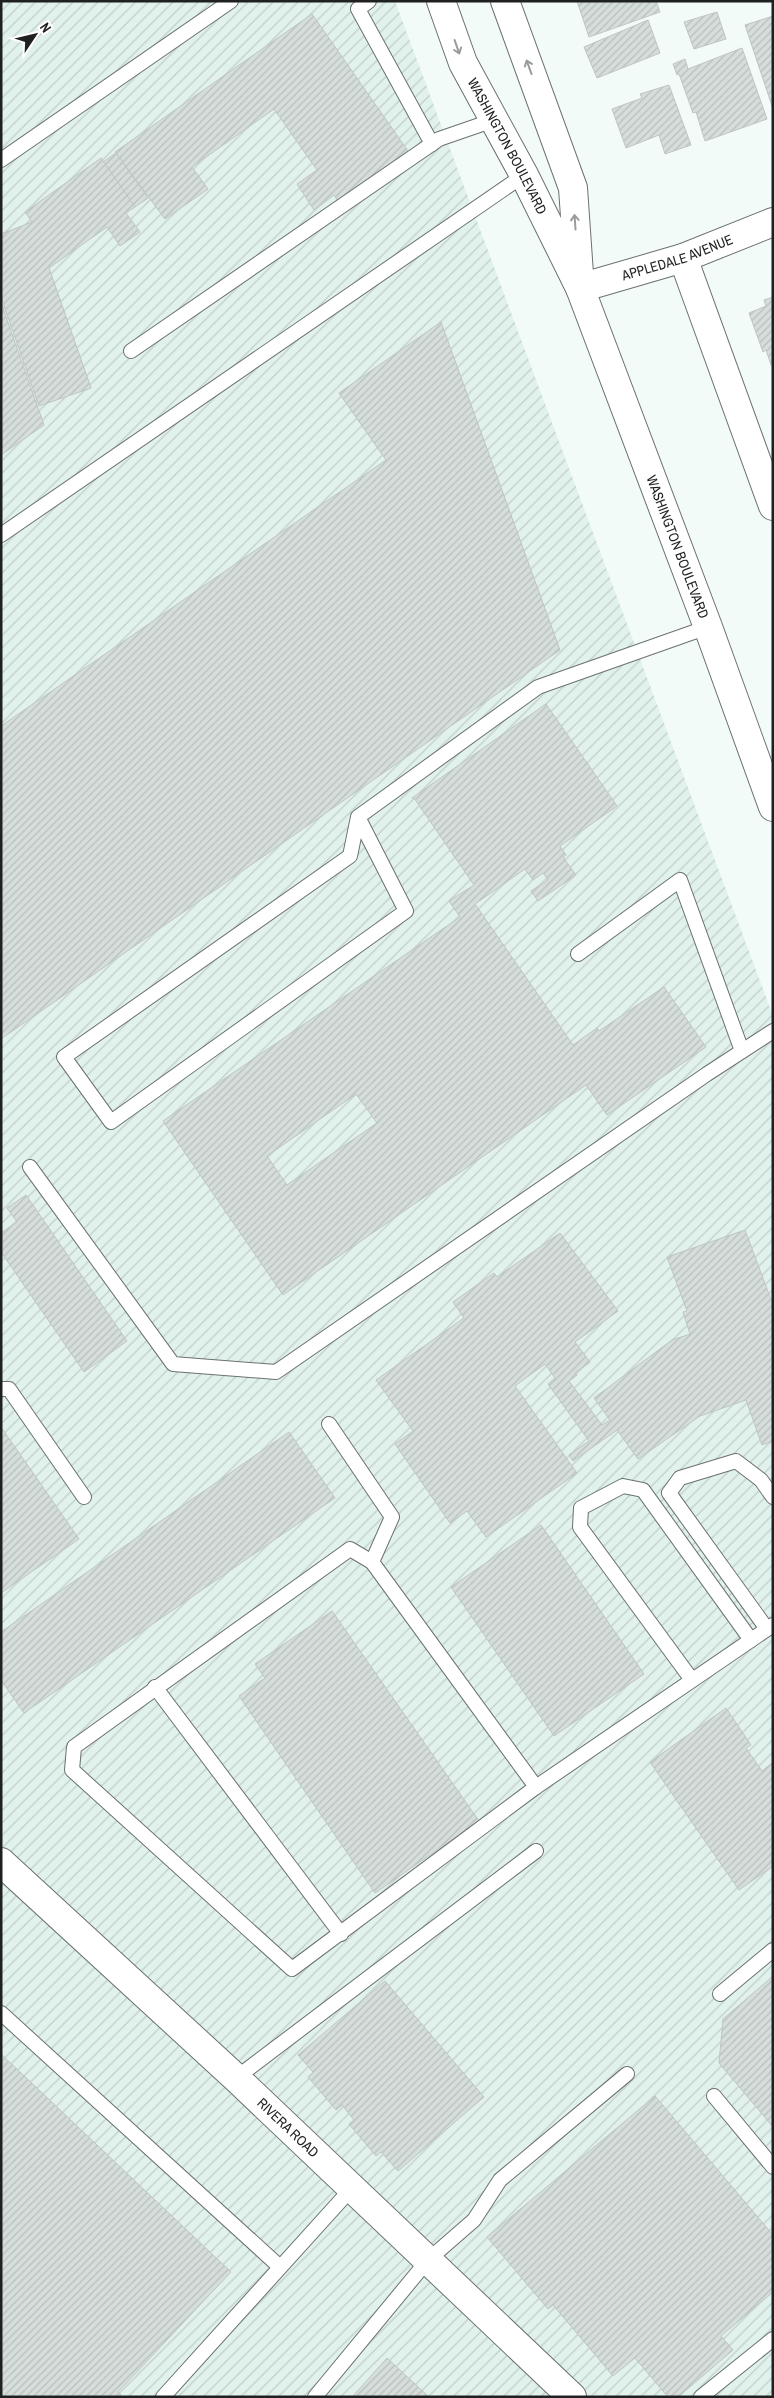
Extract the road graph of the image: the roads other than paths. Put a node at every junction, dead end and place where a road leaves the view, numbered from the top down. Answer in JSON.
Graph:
{"nodes":[{"id":1,"x":231,"y":1,"type":"edge"},
{"id":2,"x":370,"y":1,"type":"edge"},
{"id":3,"x":441,"y":1,"type":"edge"},
{"id":4,"x":505,"y":1,"type":"edge"},
{"id":5,"x":494,"y":120,"type":"junction"},
{"id":6,"x":432,"y":144,"type":"junction"},
{"id":7,"x":1,"y":160,"type":"edge"},
{"id":8,"x":524,"y":175,"type":"junction"},
{"id":9,"x":773,"y":222,"type":"edge"},
{"id":10,"x":683,"y":258,"type":"junction"},
{"id":11,"x":580,"y":288,"type":"junction"},
{"id":12,"x":131,"y":351,"type":"dead end"},
{"id":13,"x":773,"y":506,"type":"edge"},
{"id":14,"x":1,"y":535,"type":"edge"},
{"id":15,"x":708,"y":627,"type":"junction"},
{"id":16,"x":773,"y":807,"type":"edge"},
{"id":17,"x":358,"y":818,"type":"junction"},
{"id":18,"x":578,"y":954,"type":"dead end"},
{"id":19,"x":773,"y":1032,"type":"edge"},
{"id":20,"x":742,"y":1051,"type":"junction"},
{"id":21,"x":30,"y":1167,"type":"dead end"},
{"id":22,"x":1,"y":1389,"type":"edge"},
{"id":23,"x":329,"y":1424,"type":"dead end"},
{"id":24,"x":84,"y":1497,"type":"dead end"},
{"id":25,"x":773,"y":1497,"type":"edge"},
{"id":26,"x":372,"y":1562,"type":"junction"},
{"id":27,"x":770,"y":1627,"type":"edge"},
{"id":28,"x":751,"y":1640,"type":"junction"},
{"id":29,"x":692,"y":1680,"type":"junction"},
{"id":30,"x":156,"y":1687,"type":"junction"},
{"id":31,"x":536,"y":1787,"type":"junction"},
{"id":32,"x":536,"y":1851,"type":"dead end"},
{"id":33,"x":1,"y":1862,"type":"edge"},
{"id":34,"x":340,"y":1934,"type":"junction"},
{"id":35,"x":773,"y":1950,"type":"edge"},
{"id":36,"x":720,"y":1994,"type":"dead end"},
{"id":37,"x":1,"y":2013,"type":"edge"},
{"id":38,"x":627,"y":2074,"type":"dead end"},
{"id":39,"x":236,"y":2078,"type":"junction"},
{"id":40,"x":714,"y":2096,"type":"dead end"},
{"id":41,"x":773,"y":2167,"type":"edge"},
{"id":42,"x":352,"y":2188,"type":"junction"},
{"id":43,"x":428,"y":2260,"type":"junction"},
{"id":44,"x":280,"y":2267,"type":"junction"},
{"id":45,"x":773,"y":2339,"type":"edge"},
{"id":46,"x":163,"y":2397,"type":"edge"},
{"id":47,"x":315,"y":2397,"type":"edge"},
{"id":48,"x":572,"y":2397,"type":"edge"},
{"id":49,"x":701,"y":2397,"type":"edge"}],
"edges":[{"from":1,"to":7,"type":"lane"},
{"from":2,"to":6,"type":"lane"},
{"from":3,"to":5,"type":"street","name":"WASHINGTON BOULEVARD","one_way":true},
{"from":11,"to":4,"type":"street","name":"WASHINGTON BOULEVARD","one_way":true},
{"from":5,"to":6,"type":"lane"},
{"from":5,"to":8,"type":"street","name":"WASHINGTON BOULEVARD"},
{"from":6,"to":12,"type":"lane"},
{"from":8,"to":11,"type":"street","name":"WASHINGTON BOULEVARD"},
{"from":8,"to":14,"type":"lane"},
{"from":9,"to":10,"type":"street","name":"APPLEDALE AVENUE"},
{"from":10,"to":11,"type":"street","name":"APPLEDALE AVENUE"},
{"from":10,"to":13,"type":"street"},
{"from":11,"to":15,"type":"street","name":"WASHINGTON BOULEVARD"},
{"from":15,"to":16,"type":"street","name":"WASHINGTON BOULEVARD"},
{"from":15,"to":17,"type":"lane"},
{"from":17,"to":17,"type":"lane"},
{"from":18,"to":20,"type":"lane"},
{"from":19,"to":20,"type":"lane"},
{"from":20,"to":21,"type":"lane"},
{"from":22,"to":24,"type":"lane"},
{"from":23,"to":26,"type":"lane"},
{"from":25,"to":27,"type":"lane"},
{"from":26,"to":30,"type":"lane"},
{"from":26,"to":31,"type":"lane"},
{"from":27,"to":28,"type":"lane"},
{"from":28,"to":29,"type":"lane"},
{"from":28,"to":29,"type":"lane"},
{"from":29,"to":31,"type":"lane"},
{"from":30,"to":34,"type":"lane"},
{"from":30,"to":34,"type":"lane"},
{"from":31,"to":34,"type":"lane"},
{"from":32,"to":39,"type":"lane"},
{"from":33,"to":39,"type":"street","name":"RIVERA ROAD"},
{"from":35,"to":36,"type":"lane"},
{"from":37,"to":44,"type":"lane"},
{"from":38,"to":43,"type":"lane"},
{"from":39,"to":42,"type":"street","name":"RIVERA ROAD"},
{"from":40,"to":41,"type":"lane"},
{"from":42,"to":43,"type":"street","name":"RIVERA ROAD"},
{"from":42,"to":44,"type":"lane"},
{"from":43,"to":47,"type":"lane"},
{"from":43,"to":48,"type":"street","name":"RIVERA ROAD"},
{"from":44,"to":46,"type":"lane"},
{"from":45,"to":49,"type":"lane"}]}
